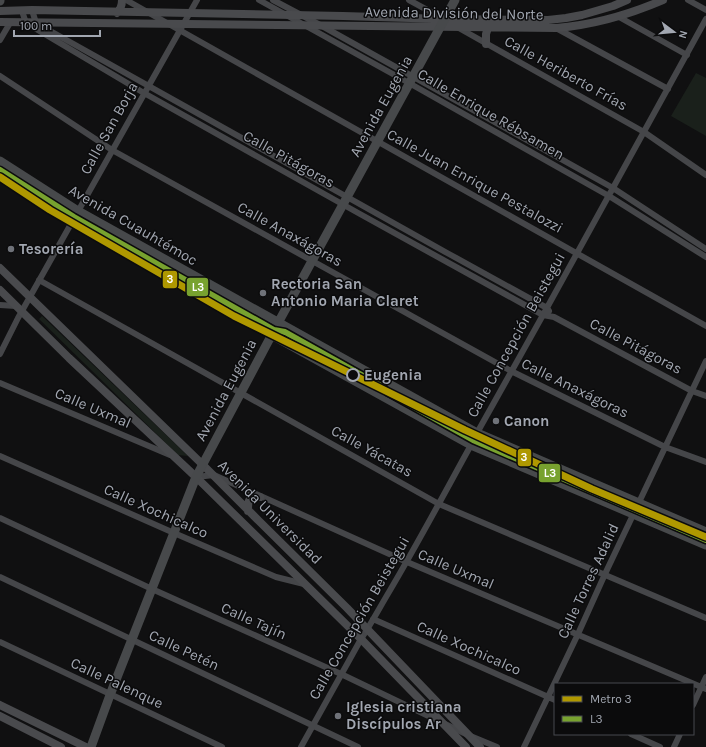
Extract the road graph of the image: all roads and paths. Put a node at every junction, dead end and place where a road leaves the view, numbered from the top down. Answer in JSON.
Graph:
{"nodes":[{"id":1,"x":122,"y":0,"type":"edge"},
{"id":2,"x":126,"y":0,"type":"edge"},
{"id":3,"x":197,"y":0,"type":"edge"},
{"id":4,"x":259,"y":0,"type":"edge"},
{"id":5,"x":273,"y":0,"type":"edge"},
{"id":6,"x":409,"y":0,"type":"edge"},
{"id":7,"x":455,"y":0,"type":"edge"},
{"id":8,"x":627,"y":0,"type":"edge"},
{"id":9,"x":663,"y":0,"type":"edge"},
{"id":10,"x":688,"y":0,"type":"edge"},
{"id":11,"x":32,"y":10,"type":"junction"},
{"id":12,"x":706,"y":10,"type":"edge"},
{"id":13,"x":0,"y":11,"type":"edge"},
{"id":14,"x":22,"y":11,"type":"junction"},
{"id":15,"x":117,"y":12,"type":"junction"},
{"id":16,"x":150,"y":13,"type":"junction"},
{"id":17,"x":189,"y":14,"type":"junction"},
{"id":18,"x":287,"y":16,"type":"junction"},
{"id":19,"x":303,"y":16,"type":"junction"},
{"id":20,"x":619,"y":17,"type":"junction"},
{"id":21,"x":706,"y":20,"type":"edge"},
{"id":22,"x":0,"y":22,"type":"edge"},
{"id":23,"x":10,"y":22,"type":"junction"},
{"id":24,"x":26,"y":23,"type":"junction"},
{"id":25,"x":36,"y":23,"type":"junction"},
{"id":26,"x":442,"y":23,"type":"junction"},
{"id":27,"x":169,"y":24,"type":"junction"},
{"id":28,"x":306,"y":26,"type":"junction"},
{"id":29,"x":322,"y":26,"type":"junction"},
{"id":30,"x":182,"y":27,"type":"junction"},
{"id":31,"x":457,"y":28,"type":"junction"},
{"id":32,"x":488,"y":28,"type":"junction"},
{"id":33,"x":556,"y":28,"type":"junction"},
{"id":34,"x":0,"y":40,"type":"edge"},
{"id":35,"x":486,"y":44,"type":"junction"},
{"id":36,"x":687,"y":55,"type":"junction"},
{"id":37,"x":0,"y":76,"type":"edge"},
{"id":38,"x":411,"y":80,"type":"junction"},
{"id":39,"x":148,"y":85,"type":"junction"},
{"id":40,"x":668,"y":89,"type":"junction"},
{"id":41,"x":144,"y":93,"type":"junction"},
{"id":42,"x":644,"y":132,"type":"junction"},
{"id":43,"x":516,"y":134,"type":"junction"},
{"id":44,"x":248,"y":141,"type":"junction"},
{"id":45,"x":378,"y":141,"type":"junction"},
{"id":46,"x":512,"y":141,"type":"junction"},
{"id":47,"x":244,"y":148,"type":"junction"},
{"id":48,"x":112,"y":150,"type":"junction"},
{"id":49,"x":0,"y":161,"type":"edge"},
{"id":50,"x":0,"y":175,"type":"edge"},
{"id":51,"x":706,"y":175,"type":"edge"},
{"id":52,"x":613,"y":188,"type":"junction"},
{"id":53,"x":609,"y":196,"type":"junction"},
{"id":54,"x":345,"y":201,"type":"junction"},
{"id":55,"x":364,"y":207,"type":"junction"},
{"id":56,"x":641,"y":207,"type":"junction"},
{"id":57,"x":78,"y":211,"type":"junction"},
{"id":58,"x":360,"y":214,"type":"junction"},
{"id":59,"x":637,"y":214,"type":"junction"},
{"id":60,"x":72,"y":222,"type":"junction"},
{"id":61,"x":680,"y":232,"type":"junction"},
{"id":62,"x":676,"y":238,"type":"junction"},
{"id":63,"x":706,"y":249,"type":"edge"},
{"id":64,"x":449,"y":254,"type":"junction"},
{"id":65,"x":577,"y":254,"type":"junction"},
{"id":66,"x":706,"y":257,"type":"edge"},
{"id":67,"x":312,"y":261,"type":"junction"},
{"id":68,"x":445,"y":261,"type":"junction"},
{"id":69,"x":0,"y":268,"type":"edge"},
{"id":70,"x":39,"y":280,"type":"junction"},
{"id":71,"x":0,"y":290,"type":"edge"},
{"id":72,"x":29,"y":297,"type":"junction"},
{"id":73,"x":0,"y":305,"type":"edge"},
{"id":74,"x":19,"y":308,"type":"junction"},
{"id":75,"x":547,"y":308,"type":"junction"},
{"id":76,"x":543,"y":315,"type":"junction"},
{"id":77,"x":554,"y":317,"type":"junction"},
{"id":78,"x":278,"y":323,"type":"junction"},
{"id":79,"x":706,"y":326,"type":"edge"},
{"id":80,"x":272,"y":335,"type":"junction"},
{"id":81,"x":0,"y":354,"type":"edge"},
{"id":82,"x":706,"y":360,"type":"edge"},
{"id":83,"x":511,"y":371,"type":"junction"},
{"id":84,"x":0,"y":384,"type":"edge"},
{"id":85,"x":692,"y":391,"type":"junction"},
{"id":86,"x":240,"y":392,"type":"junction"},
{"id":87,"x":706,"y":396,"type":"edge"},
{"id":88,"x":477,"y":433,"type":"junction"},
{"id":89,"x":471,"y":444,"type":"junction"},
{"id":90,"x":665,"y":447,"type":"junction"},
{"id":91,"x":0,"y":456,"type":"edge"},
{"id":92,"x":176,"y":457,"type":"junction"},
{"id":93,"x":706,"y":462,"type":"edge"},
{"id":94,"x":202,"y":464,"type":"junction"},
{"id":95,"x":214,"y":476,"type":"junction"},
{"id":96,"x":196,"y":477,"type":"junction"},
{"id":97,"x":260,"y":496,"type":"junction"},
{"id":98,"x":638,"y":503,"type":"junction"},
{"id":99,"x":439,"y":504,"type":"junction"},
{"id":100,"x":248,"y":511,"type":"junction"},
{"id":101,"x":633,"y":514,"type":"junction"},
{"id":102,"x":0,"y":518,"type":"edge"},
{"id":103,"x":706,"y":532,"type":"edge"},
{"id":104,"x":174,"y":533,"type":"junction"},
{"id":105,"x":706,"y":545,"type":"edge"},
{"id":106,"x":406,"y":562,"type":"junction"},
{"id":107,"x":605,"y":574,"type":"junction"},
{"id":108,"x":0,"y":577,"type":"edge"},
{"id":109,"x":304,"y":584,"type":"junction"},
{"id":110,"x":152,"y":589,"type":"junction"},
{"id":111,"x":706,"y":618,"type":"edge"},
{"id":112,"x":373,"y":619,"type":"junction"},
{"id":113,"x":367,"y":630,"type":"junction"},
{"id":114,"x":578,"y":634,"type":"junction"},
{"id":115,"x":361,"y":639,"type":"junction"},
{"id":116,"x":132,"y":640,"type":"junction"},
{"id":117,"x":0,"y":642,"type":"edge"},
{"id":118,"x":341,"y":674,"type":"junction"},
{"id":119,"x":706,"y":677,"type":"edge"},
{"id":120,"x":555,"y":683,"type":"edge"},
{"id":121,"x":692,"y":683,"type":"edge"},
{"id":122,"x":554,"y":684,"type":"edge"},
{"id":123,"x":694,"y":684,"type":"edge"},
{"id":124,"x":704,"y":688,"type":"edge"},
{"id":125,"x":110,"y":695,"type":"junction"},
{"id":126,"x":548,"y":697,"type":"junction"},
{"id":127,"x":554,"y":700,"type":"edge"},
{"id":128,"x":694,"y":703,"type":"edge"},
{"id":129,"x":0,"y":705,"type":"edge"},
{"id":130,"x":0,"y":716,"type":"edge"},
{"id":131,"x":442,"y":722,"type":"junction"},
{"id":132,"x":313,"y":726,"type":"junction"},
{"id":133,"x":468,"y":734,"type":"junction"},
{"id":134,"x":633,"y":735,"type":"edge"},
{"id":135,"x":680,"y":735,"type":"edge"},
{"id":136,"x":62,"y":747,"type":"edge"},
{"id":137,"x":86,"y":747,"type":"edge"},
{"id":138,"x":91,"y":747,"type":"edge"},
{"id":139,"x":222,"y":747,"type":"edge"},
{"id":140,"x":301,"y":747,"type":"edge"},
{"id":141,"x":358,"y":747,"type":"edge"},
{"id":142,"x":466,"y":747,"type":"edge"},
{"id":143,"x":480,"y":747,"type":"edge"},
{"id":144,"x":497,"y":747,"type":"edge"},
{"id":145,"x":524,"y":747,"type":"edge"},
{"id":146,"x":660,"y":747,"type":"edge"},
{"id":147,"x":674,"y":747,"type":"edge"}],
"edges":[{"from":1,"to":15,"type":"main road"},
{"from":2,"to":16,"type":"street"},
{"from":3,"to":17,"type":"street","name":"Calle San Borja"},
{"from":4,"to":18,"type":"street","name":"Calle Enrique Rébsamen"},
{"from":5,"to":19,"type":"street","name":"Calle Enrique Rébsamen"},
{"from":6,"to":26,"type":"street"},
{"from":7,"to":26,"type":"main road","name":"Avenida Eugenia"},
{"from":8,"to":26,"type":"main road","name":"Avenida División del Norte"},
{"from":9,"to":20,"type":"main road","name":"Avenida División del Norte"},
{"from":10,"to":12,"type":"street"},
{"from":11,"to":14,"type":"main road","name":"Avenida División del Norte"},
{"from":11,"to":15,"type":"main road","name":"Avenida División del Norte"},
{"from":11,"to":25,"type":"street"},
{"from":13,"to":14,"type":"main road","name":"Avenida División del Norte"},
{"from":14,"to":24,"type":"street"},
{"from":15,"to":16,"type":"main road","name":"Avenida División del Norte"},
{"from":16,"to":17,"type":"main road","name":"Avenida División del Norte"},
{"from":16,"to":27,"type":"street"},
{"from":17,"to":18,"type":"main road","name":"Avenida División del Norte"},
{"from":17,"to":30,"type":"street","name":"Calle San Borja"},
{"from":18,"to":19,"type":"main road","name":"Avenida División del Norte"},
{"from":18,"to":28,"type":"street","name":"Calle Enrique Rébsamen"},
{"from":19,"to":26,"type":"main road","name":"Avenida División del Norte"},
{"from":19,"to":29,"type":"street","name":"Calle Enrique Rébsamen"},
{"from":20,"to":33,"type":"main road","name":"Avenida División del Norte"},
{"from":20,"to":36,"type":"street"},
{"from":21,"to":36,"type":"street","name":"Calle Concepción Beistegui"},
{"from":22,"to":23,"type":"main road","name":"Avenida División del Norte"},
{"from":23,"to":24,"type":"main road","name":"Avenida División del Norte"},
{"from":23,"to":34,"type":"street"},
{"from":24,"to":25,"type":"main road","name":"Avenida División del Norte"},
{"from":24,"to":41,"type":"street","name":"Calle Pitágoras"},
{"from":25,"to":27,"type":"main road","name":"Avenida División del Norte"},
{"from":25,"to":39,"type":"street","name":"Calle Pitágoras"},
{"from":26,"to":29,"type":"main road","name":"Avenida División del Norte"},
{"from":26,"to":31,"type":"main road","name":"Avenida División del Norte"},
{"from":26,"to":38,"type":"main road","name":"Avenida Eugenia"},
{"from":27,"to":30,"type":"main road","name":"Avenida División del Norte"},
{"from":28,"to":29,"type":"main road","name":"Avenida División del Norte"},
{"from":28,"to":30,"type":"main road","name":"Avenida División del Norte"},
{"from":28,"to":38,"type":"street","name":"Calle Enrique Rébsamen"},
{"from":29,"to":38,"type":"street","name":"Calle Enrique Rébsamen"},
{"from":30,"to":39,"type":"street","name":"Calle San Borja"},
{"from":30,"to":45,"type":"street","name":"Calle Juan Enrique Pestalozzi"},
{"from":31,"to":32,"type":"main road","name":"Avenida División del Norte"},
{"from":31,"to":35,"type":"street","name":"Calle Heriberto Frías"},
{"from":32,"to":33,"type":"main road","name":"Avenida División del Norte"},
{"from":32,"to":35,"type":"main road"},
{"from":33,"to":40,"type":"street"},
{"from":35,"to":42,"type":"street","name":"Calle Heriberto Frías"},
{"from":36,"to":40,"type":"street","name":"Calle Concepción Beistegui"},
{"from":37,"to":48,"type":"street","name":"Calle Anaxágoras"},
{"from":38,"to":43,"type":"street","name":"Calle Enrique Rébsamen"},
{"from":38,"to":45,"type":"main road","name":"Avenida Eugenia"},
{"from":38,"to":46,"type":"street","name":"Calle Enrique Rébsamen"},
{"from":39,"to":41,"type":"street","name":"Calle San Borja"},
{"from":39,"to":44,"type":"street","name":"Calle Pitágoras"},
{"from":40,"to":42,"type":"street","name":"Calle Concepción Beistegui"},
{"from":41,"to":47,"type":"street","name":"Calle Pitágoras"},
{"from":41,"to":48,"type":"street","name":"Calle San Borja"},
{"from":42,"to":51,"type":"street","name":"Calle Heriberto Frías"},
{"from":42,"to":52,"type":"street","name":"Calle Concepción Beistegui"},
{"from":43,"to":46,"type":"street"},
{"from":43,"to":52,"type":"street","name":"Calle Enrique Rébsamen"},
{"from":44,"to":47,"type":"street"},
{"from":44,"to":54,"type":"street","name":"Calle Pitágoras"},
{"from":45,"to":54,"type":"main road","name":"Avenida Eugenia"},
{"from":45,"to":65,"type":"street","name":"Calle Juan Enrique Pestalozzi"},
{"from":46,"to":53,"type":"street","name":"Calle Enrique Rébsamen"},
{"from":47,"to":54,"type":"street","name":"Calle Pitágoras"},
{"from":48,"to":57,"type":"street","name":"Calle San Borja"},
{"from":48,"to":67,"type":"street","name":"Calle Anaxágoras"},
{"from":49,"to":57,"type":"main road","name":"Avenida Cuauhtémoc"},
{"from":50,"to":60,"type":"main road","name":"Avenida Cuauhtémoc"},
{"from":52,"to":53,"type":"street","name":"Calle Concepción Beistegui"},
{"from":52,"to":56,"type":"street","name":"Calle Enrique Rébsamen"},
{"from":53,"to":59,"type":"street","name":"Calle Enrique Rébsamen"},
{"from":53,"to":65,"type":"street","name":"Calle Concepción Beistegui"},
{"from":54,"to":55,"type":"street","name":"Calle Pitágoras"},
{"from":54,"to":58,"type":"street","name":"Calle Pitágoras"},
{"from":54,"to":67,"type":"main road","name":"Avenida Eugenia"},
{"from":55,"to":58,"type":"street"},
{"from":55,"to":64,"type":"street","name":"Calle Pitágoras"},
{"from":56,"to":59,"type":"street"},
{"from":56,"to":61,"type":"street","name":"Calle Enrique Rébsamen"},
{"from":57,"to":60,"type":"street","name":"Calle San Borja"},
{"from":57,"to":78,"type":"main road","name":"Avenida Cuauhtémoc"},
{"from":58,"to":68,"type":"street","name":"Calle Pitágoras"},
{"from":59,"to":62,"type":"street","name":"Calle Enrique Rébsamen"},
{"from":60,"to":70,"type":"street","name":"Calle San Borja"},
{"from":60,"to":80,"type":"main road","name":"Avenida Cuauhtémoc"},
{"from":61,"to":62,"type":"street"},
{"from":61,"to":63,"type":"street","name":"Calle Enrique Rébsamen"},
{"from":62,"to":66,"type":"street","name":"Calle Enrique Rébsamen"},
{"from":64,"to":68,"type":"street"},
{"from":64,"to":75,"type":"street","name":"Calle Pitágoras"},
{"from":65,"to":75,"type":"street","name":"Calle Concepción Beistegui"},
{"from":65,"to":79,"type":"street","name":"Calle Juan Enrique Pestalozzi"},
{"from":67,"to":78,"type":"main road","name":"Avenida Eugenia"},
{"from":67,"to":83,"type":"street","name":"Calle Anaxágoras"},
{"from":68,"to":76,"type":"street","name":"Calle Pitágoras"},
{"from":69,"to":72,"type":"main road","name":"Avenida Universidad"},
{"from":70,"to":72,"type":"street","name":"Calle San Borja"},
{"from":70,"to":86,"type":"street","name":"Calle Yácatas"},
{"from":71,"to":74,"type":"main road","name":"Avenida Universidad"},
{"from":72,"to":74,"type":"street","name":"Calle San Borja"},
{"from":72,"to":94,"type":"main road","name":"Avenida Universidad"},
{"from":73,"to":74,"type":"street"},
{"from":74,"to":81,"type":"street","name":"Calle San Borja"},
{"from":74,"to":92,"type":"main road","name":"Avenida Universidad"},
{"from":75,"to":76,"type":"street","name":"Calle Concepción Beistegui"},
{"from":75,"to":77,"type":"street","name":"Calle Pitágoras"},
{"from":76,"to":77,"type":"street","name":"Calle Pitágoras"},
{"from":76,"to":83,"type":"street","name":"Calle Concepción Beistegui"},
{"from":77,"to":85,"type":"street","name":"Calle Pitágoras"},
{"from":78,"to":80,"type":"main road","name":"Avenida Eugenia"},
{"from":78,"to":88,"type":"main road","name":"Avenida Cuauhtémoc"},
{"from":80,"to":86,"type":"main road","name":"Avenida Eugenia"},
{"from":80,"to":89,"type":"main road","name":"Avenida Cuauhtémoc"},
{"from":82,"to":85,"type":"street","name":"Calle Torres Adalid"},
{"from":83,"to":88,"type":"street","name":"Calle Concepción Beistegui"},
{"from":83,"to":90,"type":"street","name":"Calle Anaxágoras"},
{"from":84,"to":92,"type":"street","name":"Calle Uxmal"},
{"from":85,"to":87,"type":"street","name":"Calle Pitágoras"},
{"from":85,"to":90,"type":"street","name":"Calle Torres Adalid"},
{"from":86,"to":94,"type":"main road","name":"Avenida Eugenia"},
{"from":86,"to":99,"type":"street","name":"Calle Yácatas"},
{"from":88,"to":89,"type":"street","name":"Calle Concepción Beistegui"},
{"from":88,"to":98,"type":"main road","name":"Avenida Cuauhtémoc"},
{"from":89,"to":99,"type":"street","name":"Calle Concepción Beistegui"},
{"from":89,"to":101,"type":"main road","name":"Avenida Cuauhtémoc"},
{"from":90,"to":93,"type":"street","name":"Calle Anaxágoras"},
{"from":90,"to":98,"type":"street","name":"Calle Torres Adalid"},
{"from":91,"to":104,"type":"street","name":"Calle Xochicalco"},
{"from":92,"to":96,"type":"main road","name":"Avenida Universidad"},
{"from":94,"to":95,"type":"main road","name":"Avenida Universidad"},
{"from":94,"to":96,"type":"main road","name":"Avenida Eugenia"},
{"from":95,"to":96,"type":"street","name":"Calle Uxmal"},
{"from":95,"to":97,"type":"street","name":"Calle Uxmal"},
{"from":95,"to":100,"type":"main road","name":"Avenida Universidad"},
{"from":96,"to":104,"type":"main road","name":"Avenida Eugenia"},
{"from":96,"to":109,"type":"main road","name":"Avenida Universidad"},
{"from":97,"to":100,"type":"main road"},
{"from":97,"to":106,"type":"street","name":"Calle Uxmal"},
{"from":98,"to":101,"type":"street","name":"Calle Torres Adalid"},
{"from":98,"to":103,"type":"main road","name":"Avenida Cuauhtémoc"},
{"from":99,"to":106,"type":"street","name":"Calle Concepción Beistegui"},
{"from":99,"to":107,"type":"street","name":"Calle Yácatas"},
{"from":100,"to":113,"type":"main road","name":"Avenida Universidad"},
{"from":101,"to":105,"type":"main road","name":"Avenida Cuauhtémoc"},
{"from":101,"to":107,"type":"street","name":"Calle Torres Adalid"},
{"from":102,"to":110,"type":"street","name":"Calle Tajín"},
{"from":104,"to":109,"type":"street","name":"Calle Xochicalco"},
{"from":104,"to":110,"type":"main road","name":"Avenida Eugenia"},
{"from":106,"to":112,"type":"street","name":"Calle Concepción Beistegui"},
{"from":106,"to":114,"type":"street","name":"Calle Uxmal"},
{"from":107,"to":111,"type":"street","name":"Calle Yácatas"},
{"from":107,"to":114,"type":"street","name":"Calle Torres Adalid"},
{"from":108,"to":116,"type":"street","name":"Calle Petén"},
{"from":109,"to":115,"type":"main road","name":"Avenida Universidad"},
{"from":110,"to":116,"type":"main road","name":"Avenida Eugenia"},
{"from":110,"to":118,"type":"street","name":"Calle Tajín"},
{"from":112,"to":113,"type":"street","name":"Calle Concepción Beistegui"},
{"from":112,"to":126,"type":"street","name":"Calle Xochicalco"},
{"from":113,"to":115,"type":"street","name":"Calle Concepción Beistegui"},
{"from":113,"to":133,"type":"main road","name":"Avenida Universidad"},
{"from":114,"to":120,"type":"street","name":"Calle Torres Adalid"},
{"from":114,"to":121,"type":"street","name":"Calle Uxmal"},
{"from":115,"to":118,"type":"street","name":"Calle Concepción Beistegui"},
{"from":115,"to":131,"type":"main road","name":"Avenida Universidad"},
{"from":116,"to":125,"type":"main road","name":"Avenida Eugenia"},
{"from":116,"to":132,"type":"street","name":"Calle Petén"},
{"from":117,"to":125,"type":"street","name":"Calle Palenque"},
{"from":118,"to":131,"type":"street","name":"Calle Tajín"},
{"from":118,"to":132,"type":"street","name":"Calle Concepción Beistegui"},
{"from":119,"to":124,"type":"street"},
{"from":122,"to":126,"type":"street","name":"Calle Torres Adalid"},
{"from":123,"to":124,"type":"street","name":"Calle Uxmal"},
{"from":124,"to":128,"type":"street"},
{"from":125,"to":138,"type":"main road","name":"Avenida Eugenia"},
{"from":125,"to":139,"type":"street","name":"Calle Palenque"},
{"from":126,"to":127,"type":"street","name":"Calle Xochicalco"},
{"from":126,"to":145,"type":"street","name":"Calle Torres Adalid"},
{"from":129,"to":137,"type":"main road"},
{"from":130,"to":136,"type":"main road"},
{"from":131,"to":133,"type":"street","name":"Calle Tajín"},
{"from":131,"to":142,"type":"main road","name":"Avenida Universidad"},
{"from":132,"to":140,"type":"street","name":"Calle Concepción Beistegui"},
{"from":132,"to":141,"type":"street","name":"Calle Petén"},
{"from":133,"to":143,"type":"main road","name":"Avenida Universidad"},
{"from":133,"to":144,"type":"street","name":"Calle Tajín"},
{"from":134,"to":146,"type":"street"},
{"from":135,"to":147,"type":"street"}]}
